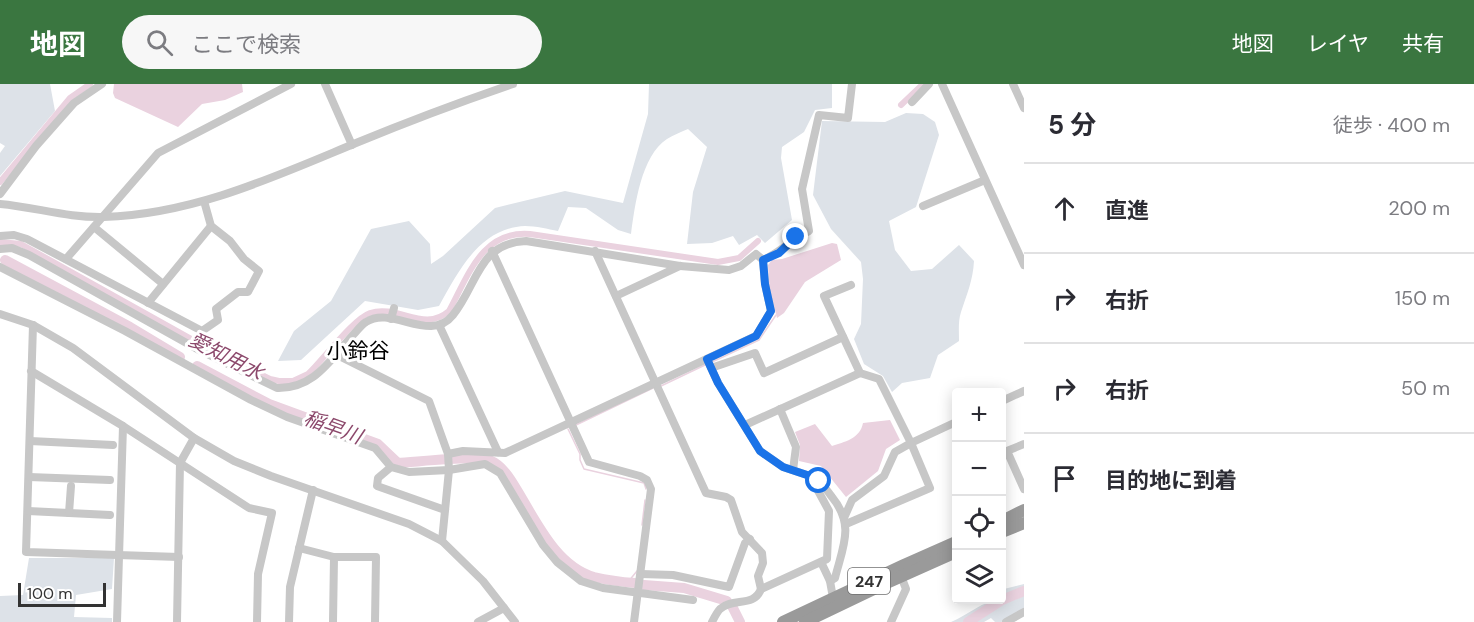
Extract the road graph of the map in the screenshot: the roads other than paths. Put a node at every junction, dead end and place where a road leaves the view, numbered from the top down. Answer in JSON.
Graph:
{"nodes":[{"id":1,"x":102,"y":84,"type":"edge"},
{"id":2,"x":291,"y":84,"type":"edge"},
{"id":3,"x":325,"y":84,"type":"edge"},
{"id":4,"x":513,"y":84,"type":"edge"},
{"id":5,"x":852,"y":84,"type":"edge"},
{"id":6,"x":929,"y":84,"type":"edge"},
{"id":7,"x":942,"y":84,"type":"edge"},
{"id":8,"x":1013,"y":84,"type":"edge"},
{"id":9,"x":912,"y":102,"type":"dead end"},
{"id":10,"x":1024,"y":108,"type":"edge"},
{"id":11,"x":352,"y":145,"type":"junction"},
{"id":12,"x":985,"y":180,"type":"junction"},
{"id":13,"x":0,"y":194,"type":"edge"},
{"id":14,"x":204,"y":201,"type":"junction"},
{"id":15,"x":0,"y":204,"type":"edge"},
{"id":16,"x":923,"y":206,"type":"dead end"},
{"id":17,"x":104,"y":217,"type":"junction"},
{"id":18,"x":211,"y":226,"type":"junction"},
{"id":19,"x":94,"y":227,"type":"junction"},
{"id":20,"x":0,"y":236,"type":"edge"},
{"id":21,"x":0,"y":249,"type":"edge"},
{"id":22,"x":492,"y":251,"type":"junction"},
{"id":23,"x":595,"y":251,"type":"junction"},
{"id":24,"x":66,"y":259,"type":"junction"},
{"id":25,"x":763,"y":260,"type":"junction"},
{"id":26,"x":1024,"y":265,"type":"edge"},
{"id":27,"x":680,"y":266,"type":"junction"},
{"id":28,"x":0,"y":267,"type":"edge"},
{"id":29,"x":163,"y":284,"type":"junction"},
{"id":30,"x":851,"y":285,"type":"dead end"},
{"id":31,"x":615,"y":296,"type":"junction"},
{"id":32,"x":148,"y":303,"type":"junction"},
{"id":33,"x":0,"y":314,"type":"edge"},
{"id":34,"x":33,"y":325,"type":"junction"},
{"id":35,"x":439,"y":325,"type":"junction"},
{"id":36,"x":843,"y":337,"type":"junction"},
{"id":37,"x":335,"y":354,"type":"junction"},
{"id":38,"x":709,"y":364,"type":"junction"},
{"id":39,"x":31,"y":371,"type":"junction"},
{"id":40,"x":860,"y":373,"type":"junction"},
{"id":41,"x":654,"y":383,"type":"junction"},
{"id":42,"x":1024,"y":391,"type":"edge"},
{"id":43,"x":1006,"y":399,"type":"edge"},
{"id":44,"x":780,"y":409,"type":"junction"},
{"id":45,"x":571,"y":422,"type":"junction"},
{"id":46,"x":952,"y":424,"type":"edge"},
{"id":47,"x":745,"y":425,"type":"junction"},
{"id":48,"x":123,"y":426,"type":"junction"},
{"id":49,"x":194,"y":438,"type":"junction"},
{"id":50,"x":30,"y":441,"type":"junction"},
{"id":51,"x":911,"y":443,"type":"junction"},
{"id":52,"x":1024,"y":444,"type":"edge"},
{"id":53,"x":113,"y":445,"type":"dead end"},
{"id":54,"x":498,"y":452,"type":"junction"},
{"id":55,"x":448,"y":454,"type":"junction"},
{"id":56,"x":180,"y":463,"type":"junction"},
{"id":57,"x":391,"y":467,"type":"junction"},
{"id":58,"x":449,"y":470,"type":"junction"},
{"id":59,"x":793,"y":470,"type":"junction"},
{"id":60,"x":29,"y":477,"type":"junction"},
{"id":61,"x":811,"y":479,"type":"junction"},
{"id":62,"x":110,"y":480,"type":"dead end"},
{"id":63,"x":71,"y":486,"type":"dead end"},
{"id":64,"x":313,"y":489,"type":"junction"},
{"id":65,"x":1024,"y":489,"type":"edge"},
{"id":66,"x":445,"y":510,"type":"junction"},
{"id":67,"x":1024,"y":510,"type":"edge"},
{"id":68,"x":28,"y":512,"type":"junction"},
{"id":69,"x":69,"y":513,"type":"junction"},
{"id":70,"x":110,"y":515,"type":"dead end"},
{"id":71,"x":1006,"y":519,"type":"edge"},
{"id":72,"x":845,"y":521,"type":"junction"},
{"id":73,"x":1024,"y":523,"type":"edge"},
{"id":74,"x":1006,"y":530,"type":"edge"},
{"id":75,"x":750,"y":539,"type":"junction"},
{"id":76,"x":442,"y":541,"type":"junction"},
{"id":77,"x":952,"y":545,"type":"edge"},
{"id":78,"x":299,"y":548,"type":"junction"},
{"id":79,"x":952,"y":554,"type":"edge"},
{"id":80,"x":119,"y":555,"type":"junction"},
{"id":81,"x":179,"y":557,"type":"junction"},
{"id":82,"x":334,"y":557,"type":"junction"},
{"id":83,"x":821,"y":562,"type":"junction"},
{"id":84,"x":641,"y":574,"type":"junction"},
{"id":85,"x":901,"y":576,"type":"junction"},
{"id":86,"x":830,"y":581,"type":"junction"},
{"id":87,"x":761,"y":589,"type":"junction"},
{"id":88,"x":638,"y":593,"type":"junction"},
{"id":89,"x":833,"y":598,"type":"junction"},
{"id":90,"x":693,"y":600,"type":"dead end"},
{"id":91,"x":504,"y":608,"type":"junction"},
{"id":92,"x":1024,"y":612,"type":"edge"},
{"id":93,"x":117,"y":622,"type":"edge"},
{"id":94,"x":177,"y":622,"type":"edge"},
{"id":95,"x":257,"y":622,"type":"edge"},
{"id":96,"x":290,"y":622,"type":"edge"},
{"id":97,"x":333,"y":622,"type":"edge"},
{"id":98,"x":375,"y":622,"type":"edge"},
{"id":99,"x":478,"y":622,"type":"edge"},
{"id":100,"x":515,"y":622,"type":"edge"},
{"id":101,"x":634,"y":622,"type":"edge"},
{"id":102,"x":712,"y":622,"type":"edge"},
{"id":103,"x":783,"y":622,"type":"edge"},
{"id":104,"x":805,"y":622,"type":"edge"},
{"id":105,"x":891,"y":622,"type":"edge"},
{"id":106,"x":1006,"y":622,"type":"edge"}],
"edges":[{"from":1,"to":13,"type":"street"},
{"from":2,"to":17,"type":"street"},
{"from":3,"to":11,"type":"street"},
{"from":4,"to":11,"type":"street"},
{"from":5,"to":25,"type":"street"},
{"from":6,"to":9,"type":"street"},
{"from":7,"to":12,"type":"street"},
{"from":8,"to":10,"type":"street"},
{"from":11,"to":14,"type":"street"},
{"from":12,"to":16,"type":"street"},
{"from":12,"to":26,"type":"street"},
{"from":14,"to":17,"type":"street"},
{"from":14,"to":18,"type":"street"},
{"from":15,"to":17,"type":"street"},
{"from":17,"to":19,"type":"street"},
{"from":18,"to":29,"type":"street"},
{"from":18,"to":32,"type":"street"},
{"from":19,"to":24,"type":"street"},
{"from":19,"to":29,"type":"street"},
{"from":20,"to":24,"type":"street"},
{"from":21,"to":37,"type":"street"},
{"from":22,"to":23,"type":"street"},
{"from":22,"to":35,"type":"street"},
{"from":22,"to":45,"type":"street"},
{"from":23,"to":27,"type":"street"},
{"from":23,"to":31,"type":"street"},
{"from":24,"to":32,"type":"street"},
{"from":25,"to":27,"type":"street"},
{"from":25,"to":38,"type":"street"},
{"from":27,"to":31,"type":"street"},
{"from":28,"to":57,"type":"street"},
{"from":29,"to":32,"type":"street"},
{"from":30,"to":36,"type":"street"},
{"from":31,"to":41,"type":"street"},
{"from":33,"to":34,"type":"street"},
{"from":34,"to":39,"type":"street"},
{"from":34,"to":49,"type":"street"},
{"from":35,"to":37,"type":"street"},
{"from":35,"to":54,"type":"street"},
{"from":36,"to":38,"type":"street"},
{"from":36,"to":40,"type":"street"},
{"from":37,"to":55,"type":"street"},
{"from":38,"to":41,"type":"street"},
{"from":38,"to":47,"type":"street"},
{"from":39,"to":48,"type":"street"},
{"from":39,"to":50,"type":"street"},
{"from":40,"to":44,"type":"street"},
{"from":40,"to":51,"type":"street"},
{"from":41,"to":45,"type":"street"},
{"from":41,"to":75,"type":"street"},
{"from":42,"to":43,"type":"street"},
{"from":44,"to":47,"type":"street"},
{"from":44,"to":59,"type":"street"},
{"from":45,"to":54,"type":"street"},
{"from":45,"to":84,"type":"street"},
{"from":46,"to":51,"type":"street"},
{"from":47,"to":59,"type":"street"},
{"from":48,"to":56,"type":"street"},
{"from":48,"to":80,"type":"street"},
{"from":49,"to":56,"type":"street"},
{"from":49,"to":64,"type":"street"},
{"from":50,"to":53,"type":"street"},
{"from":50,"to":60,"type":"street"},
{"from":51,"to":72,"type":"street"},
{"from":51,"to":72,"type":"street"},
{"from":52,"to":65,"type":"street"},
{"from":54,"to":55,"type":"street"},
{"from":55,"to":58,"type":"street"},
{"from":56,"to":81,"type":"street"},
{"from":56,"to":95,"type":"street"},
{"from":57,"to":58,"type":"street"},
{"from":57,"to":66,"type":"street"},
{"from":58,"to":66,"type":"street"},
{"from":58,"to":88,"type":"street"},
{"from":59,"to":61,"type":"street"},
{"from":60,"to":62,"type":"street"},
{"from":60,"to":68,"type":"street"},
{"from":61,"to":72,"type":"street"},
{"from":61,"to":83,"type":"street"},
{"from":63,"to":69,"type":"street"},
{"from":64,"to":76,"type":"street"},
{"from":64,"to":78,"type":"street"},
{"from":66,"to":76,"type":"street"},
{"from":67,"to":71,"type":"highway"},
{"from":68,"to":69,"type":"street"},
{"from":68,"to":80,"type":"street"},
{"from":69,"to":70,"type":"street"},
{"from":72,"to":86,"type":"street"},
{"from":73,"to":74,"type":"highway"},
{"from":75,"to":84,"type":"street"},
{"from":75,"to":87,"type":"street"},
{"from":76,"to":91,"type":"street"},
{"from":77,"to":89,"type":"highway","number":"247"},
{"from":78,"to":82,"type":"street"},
{"from":78,"to":96,"type":"street"},
{"from":79,"to":85,"type":"highway","number":"247"},
{"from":80,"to":81,"type":"street"},
{"from":80,"to":93,"type":"street"},
{"from":81,"to":94,"type":"street"},
{"from":82,"to":97,"type":"street"},
{"from":82,"to":98,"type":"street"},
{"from":83,"to":86,"type":"street"},
{"from":83,"to":87,"type":"street"},
{"from":84,"to":88,"type":"street"},
{"from":85,"to":104,"type":"highway","number":"247"},
{"from":85,"to":105,"type":"street"},
{"from":86,"to":89,"type":"street"},
{"from":87,"to":102,"type":"street"},
{"from":88,"to":90,"type":"street"},
{"from":88,"to":101,"type":"street"},
{"from":89,"to":103,"type":"highway","number":"247"},
{"from":91,"to":99,"type":"street"},
{"from":91,"to":100,"type":"street"},
{"from":92,"to":106,"type":"street"}]}
